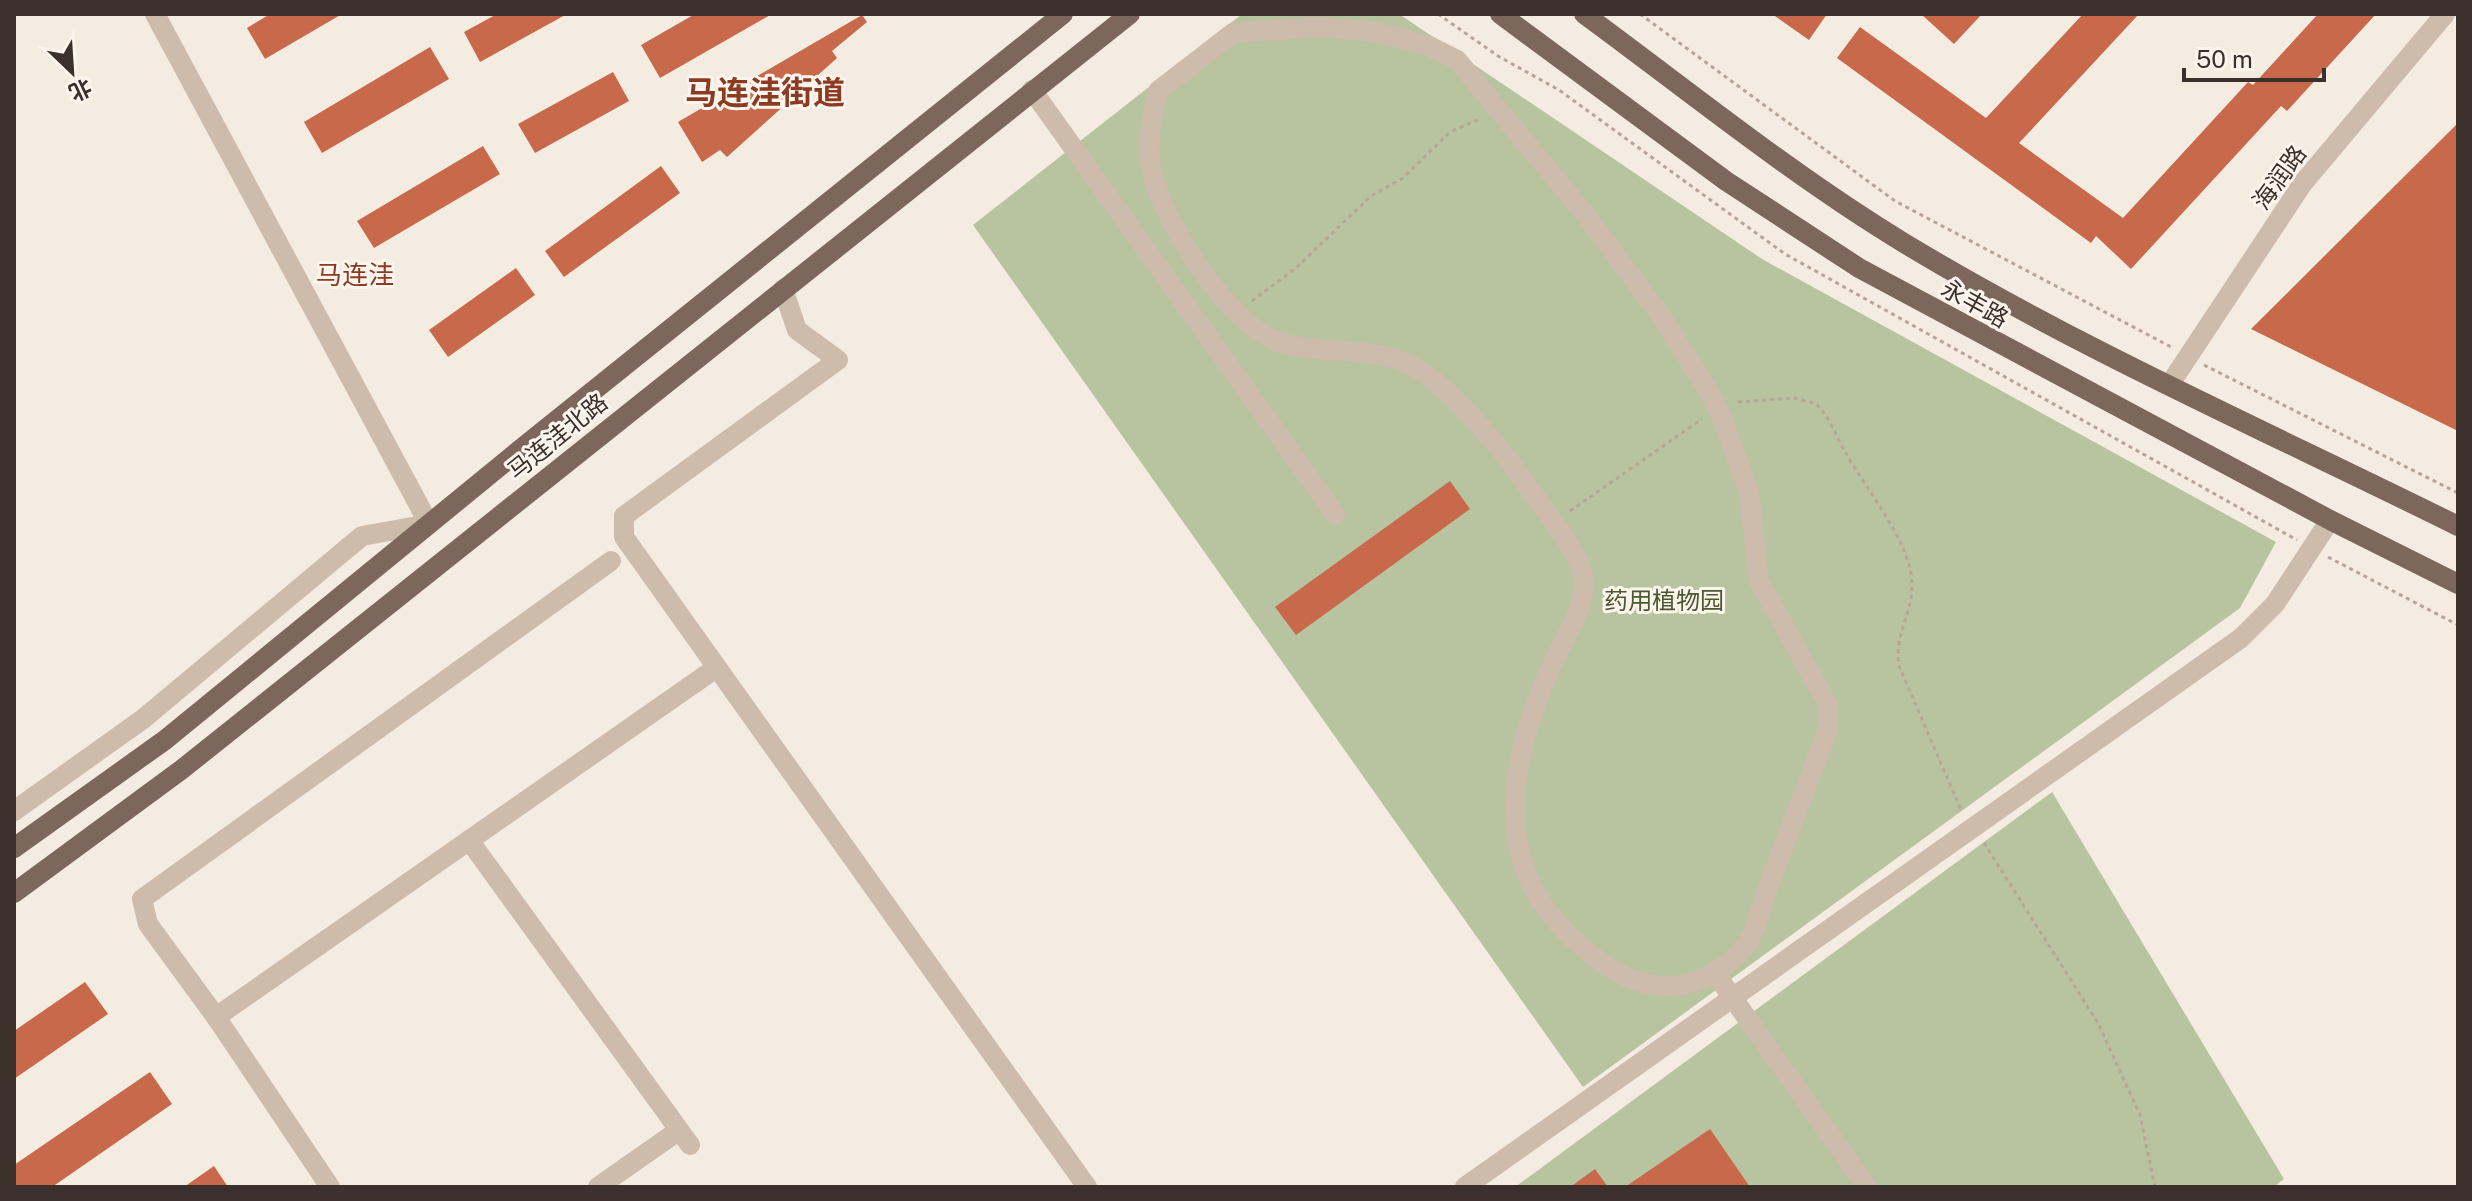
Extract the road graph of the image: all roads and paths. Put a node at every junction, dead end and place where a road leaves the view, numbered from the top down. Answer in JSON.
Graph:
{"nodes":[{"id":1,"x":155,"y":14,"type":"edge"},
{"id":2,"x":1063,"y":14,"type":"edge"},
{"id":3,"x":1130,"y":14,"type":"edge"},
{"id":4,"x":1500,"y":14,"type":"edge"},
{"id":5,"x":1584,"y":14,"type":"edge"},
{"id":6,"x":1640,"y":14,"type":"edge"},
{"id":7,"x":2445,"y":14,"type":"edge"},
{"id":8,"x":1032,"y":90,"type":"junction"},
{"id":9,"x":1499,"y":108,"type":"junction"},
{"id":10,"x":783,"y":289,"type":"junction"},
{"id":11,"x":1237,"y":312,"type":"junction"},
{"id":12,"x":2188,"y":356,"type":"junction"},
{"id":13,"x":2170,"y":384,"type":"junction"},
{"id":14,"x":1718,"y":410,"type":"junction"},
{"id":15,"x":2458,"y":493,"type":"edge"},
{"id":16,"x":1335,"y":514,"type":"dead end"},
{"id":17,"x":2330,"y":520,"type":"junction"},
{"id":18,"x":1551,"y":521,"type":"junction"},
{"id":19,"x":429,"y":524,"type":"junction"},
{"id":20,"x":2458,"y":526,"type":"edge"},
{"id":21,"x":611,"y":561,"type":"dead end"},
{"id":22,"x":2458,"y":584,"type":"edge"},
{"id":23,"x":716,"y":668,"type":"junction"},
{"id":24,"x":14,"y":811,"type":"edge"},
{"id":25,"x":1974,"y":827,"type":"junction"},
{"id":26,"x":469,"y":840,"type":"junction"},
{"id":27,"x":14,"y":848,"type":"edge"},
{"id":28,"x":14,"y":893,"type":"edge"},
{"id":29,"x":1715,"y":973,"type":"junction"},
{"id":30,"x":1733,"y":997,"type":"junction"},
{"id":31,"x":216,"y":1017,"type":"junction"},
{"id":32,"x":330,"y":1187,"type":"edge"},
{"id":33,"x":598,"y":1187,"type":"edge"},
{"id":34,"x":1087,"y":1187,"type":"edge"},
{"id":35,"x":1465,"y":1187,"type":"edge"},
{"id":36,"x":1867,"y":1187,"type":"edge"},
{"id":37,"x":2155,"y":1187,"type":"edge"}],
"edges":[{"from":1,"to":19,"type":"street"},
{"from":2,"to":19,"type":"main road","name":"马连洼北路"},
{"from":3,"to":8,"type":"main road","name":"马连洼北路"},
{"from":4,"to":17,"type":"main road","name":"永丰路"},
{"from":5,"to":13,"type":"main road","name":"永丰路"},
{"from":6,"to":12,"type":"path"},
{"from":7,"to":12,"type":"street","name":"海润路"},
{"from":8,"to":10,"type":"main road","name":"马连洼北路"},
{"from":8,"to":16,"type":"street"},
{"from":9,"to":11,"type":"path"},
{"from":9,"to":11,"type":"street"},
{"from":9,"to":14,"type":"street"},
{"from":10,"to":23,"type":"street"},
{"from":10,"to":28,"type":"main road","name":"马连洼北路"},
{"from":11,"to":18,"type":"street"},
{"from":12,"to":13,"type":"street","name":"海润路"},
{"from":12,"to":15,"type":"path"},
{"from":13,"to":20,"type":"main road","name":"永丰路"},
{"from":14,"to":18,"type":"path"},
{"from":14,"to":25,"type":"path"},
{"from":14,"to":29,"type":"street"},
{"from":17,"to":22,"type":"main road","name":"永丰路"},
{"from":17,"to":25,"type":"street"},
{"from":18,"to":29,"type":"street"},
{"from":19,"to":24,"type":"street","name":"马连洼北路"},
{"from":19,"to":27,"type":"main road","name":"马连洼北路"},
{"from":21,"to":31,"type":"street"},
{"from":23,"to":26,"type":"street"},
{"from":23,"to":34,"type":"street"},
{"from":25,"to":30,"type":"street"},
{"from":25,"to":37,"type":"path"},
{"from":26,"to":31,"type":"street"},
{"from":26,"to":33,"type":"street"},
{"from":29,"to":30,"type":"street"},
{"from":30,"to":35,"type":"street"},
{"from":30,"to":36,"type":"street"},
{"from":31,"to":32,"type":"street"}]}
